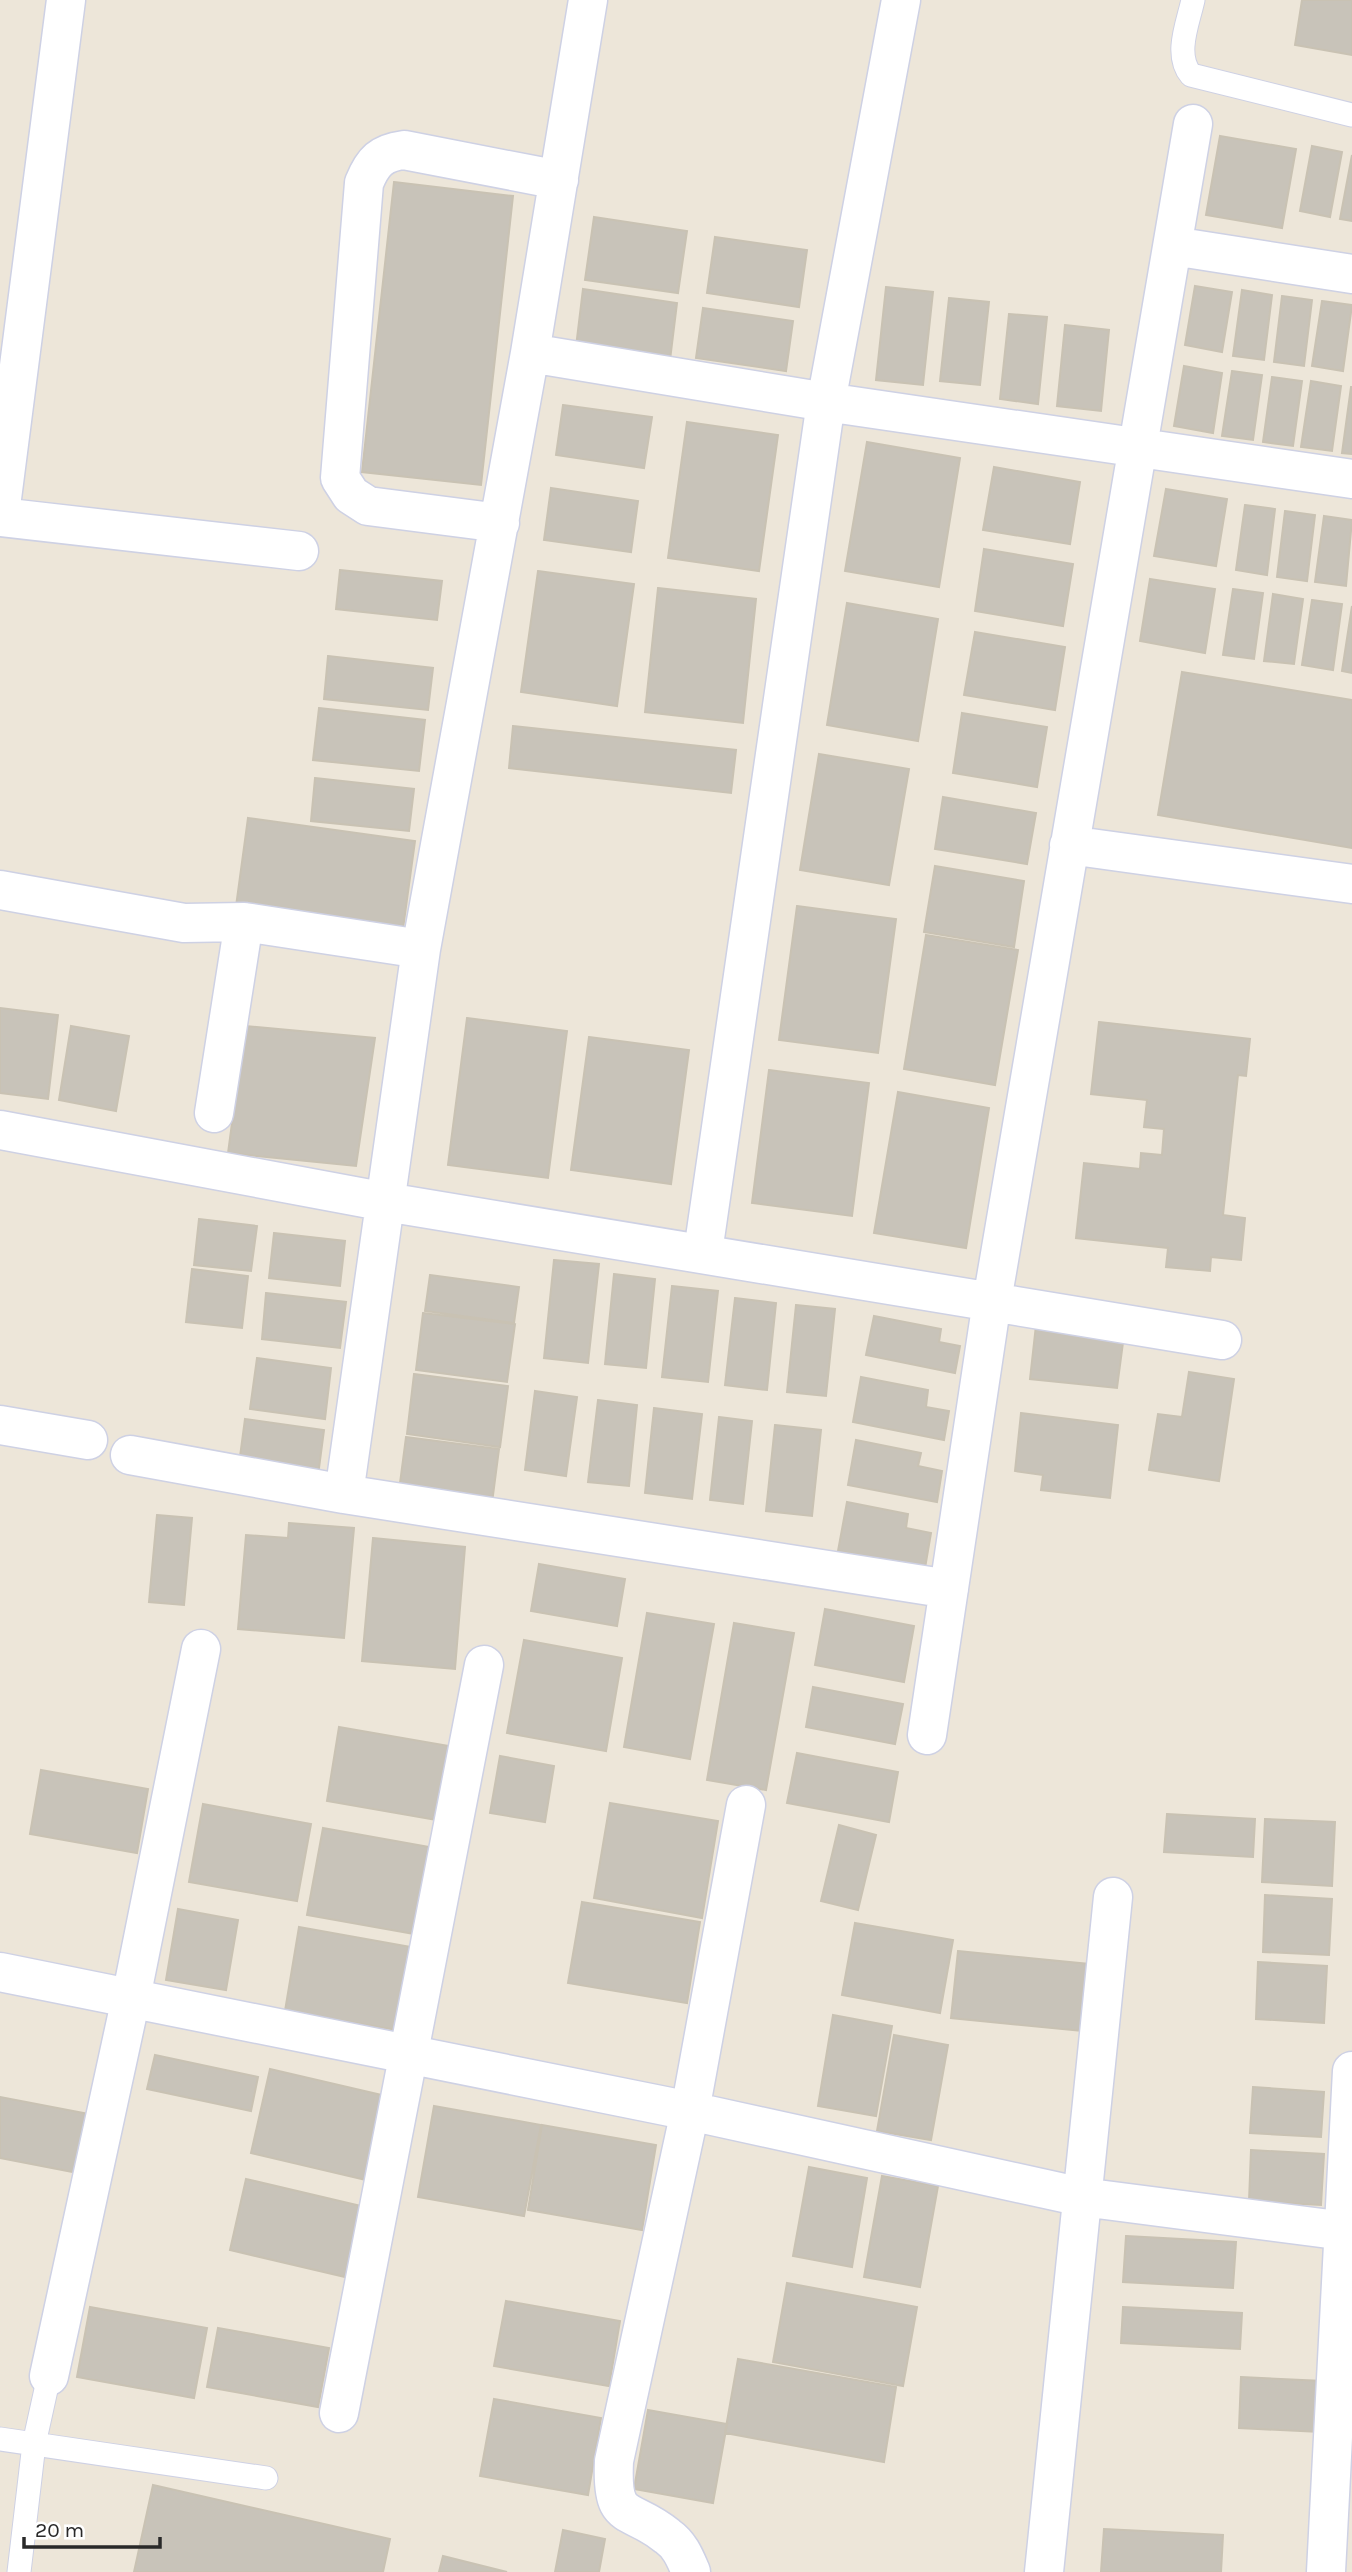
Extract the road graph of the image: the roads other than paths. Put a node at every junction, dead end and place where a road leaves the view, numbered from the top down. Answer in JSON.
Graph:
{"nodes":[{"id":1,"x":66,"y":0,"type":"edge"},
{"id":2,"x":588,"y":0,"type":"edge"},
{"id":3,"x":901,"y":0,"type":"edge"},
{"id":4,"x":1193,"y":0,"type":"edge"},
{"id":5,"x":1352,"y":115,"type":"edge"},
{"id":6,"x":1193,"y":124,"type":"dead end"},
{"id":7,"x":559,"y":180,"type":"junction"},
{"id":8,"x":1173,"y":246,"type":"junction"},
{"id":9,"x":1352,"y":274,"type":"edge"},
{"id":10,"x":530,"y":354,"type":"junction"},
{"id":11,"x":826,"y":402,"type":"junction"},
{"id":12,"x":1137,"y":446,"type":"junction"},
{"id":13,"x":1352,"y":479,"type":"edge"},
{"id":14,"x":0,"y":515,"type":"edge"},
{"id":15,"x":500,"y":523,"type":"junction"},
{"id":16,"x":299,"y":551,"type":"dead end"},
{"id":17,"x":1069,"y":845,"type":"junction"},
{"id":18,"x":1352,"y":884,"type":"edge"},
{"id":19,"x":0,"y":890,"type":"edge"},
{"id":20,"x":244,"y":922,"type":"junction"},
{"id":21,"x":421,"y":948,"type":"junction"},
{"id":22,"x":214,"y":1113,"type":"dead end"},
{"id":23,"x":0,"y":1130,"type":"edge"},
{"id":24,"x":386,"y":1202,"type":"junction"},
{"id":25,"x":703,"y":1252,"type":"junction"},
{"id":26,"x":992,"y":1301,"type":"junction"},
{"id":27,"x":1222,"y":1340,"type":"dead end"},
{"id":28,"x":0,"y":1425,"type":"edge"},
{"id":29,"x":88,"y":1440,"type":"dead end"},
{"id":30,"x":130,"y":1455,"type":"dead end"},
{"id":31,"x":344,"y":1494,"type":"junction"},
{"id":32,"x":949,"y":1589,"type":"junction"},
{"id":33,"x":201,"y":1649,"type":"dead end"},
{"id":34,"x":484,"y":1665,"type":"dead end"},
{"id":35,"x":927,"y":1735,"type":"dead end"},
{"id":36,"x":746,"y":1805,"type":"dead end"},
{"id":37,"x":1113,"y":1897,"type":"dead end"},
{"id":38,"x":0,"y":1972,"type":"edge"},
{"id":39,"x":131,"y":1998,"type":"junction"},
{"id":40,"x":411,"y":2055,"type":"junction"},
{"id":41,"x":1352,"y":2071,"type":"edge"},
{"id":42,"x":690,"y":2111,"type":"junction"},
{"id":43,"x":1082,"y":2197,"type":"junction"},
{"id":44,"x":1348,"y":2231,"type":"edge"},
{"id":45,"x":49,"y":2376,"type":"joint"},
{"id":46,"x":339,"y":2413,"type":"dead end"},
{"id":47,"x":0,"y":2439,"type":"edge"},
{"id":48,"x":34,"y":2444,"type":"junction"},
{"id":49,"x":266,"y":2478,"type":"dead end"},
{"id":50,"x":19,"y":2572,"type":"edge"},
{"id":51,"x":691,"y":2572,"type":"edge"},
{"id":52,"x":1044,"y":2572,"type":"edge"},
{"id":53,"x":1326,"y":2572,"type":"edge"}],
"edges":[{"from":1,"to":14,"type":"street"},
{"from":2,"to":7,"type":"street"},
{"from":3,"to":11,"type":"street"},
{"from":4,"to":5,"type":"lane"},
{"from":6,"to":8,"type":"street"},
{"from":7,"to":10,"type":"street"},
{"from":7,"to":15,"type":"street"},
{"from":8,"to":9,"type":"street"},
{"from":8,"to":12,"type":"street"},
{"from":10,"to":11,"type":"street"},
{"from":10,"to":15,"type":"street"},
{"from":11,"to":12,"type":"street"},
{"from":11,"to":25,"type":"street"},
{"from":12,"to":13,"type":"street"},
{"from":12,"to":17,"type":"street"},
{"from":14,"to":16,"type":"street"},
{"from":15,"to":21,"type":"street"},
{"from":17,"to":18,"type":"street"},
{"from":17,"to":26,"type":"street"},
{"from":19,"to":20,"type":"street"},
{"from":20,"to":21,"type":"street"},
{"from":20,"to":22,"type":"street"},
{"from":21,"to":24,"type":"street"},
{"from":23,"to":24,"type":"street"},
{"from":24,"to":25,"type":"street"},
{"from":24,"to":31,"type":"street"},
{"from":25,"to":26,"type":"street"},
{"from":26,"to":27,"type":"street"},
{"from":26,"to":32,"type":"street"},
{"from":28,"to":29,"type":"street"},
{"from":30,"to":31,"type":"street"},
{"from":31,"to":32,"type":"street"},
{"from":32,"to":35,"type":"street"},
{"from":33,"to":39,"type":"street"},
{"from":34,"to":40,"type":"street"},
{"from":36,"to":42,"type":"street"},
{"from":37,"to":43,"type":"street"},
{"from":38,"to":39,"type":"street"},
{"from":39,"to":40,"type":"street"},
{"from":39,"to":45,"type":"street"},
{"from":40,"to":42,"type":"street"},
{"from":40,"to":46,"type":"street"},
{"from":41,"to":44,"type":"street"},
{"from":42,"to":43,"type":"street"},
{"from":42,"to":51,"type":"street"},
{"from":43,"to":44,"type":"street"},
{"from":43,"to":52,"type":"street"},
{"from":44,"to":53,"type":"street"},
{"from":45,"to":48,"type":"lane"},
{"from":47,"to":48,"type":"lane"},
{"from":48,"to":49,"type":"lane"},
{"from":48,"to":50,"type":"lane"}]}
